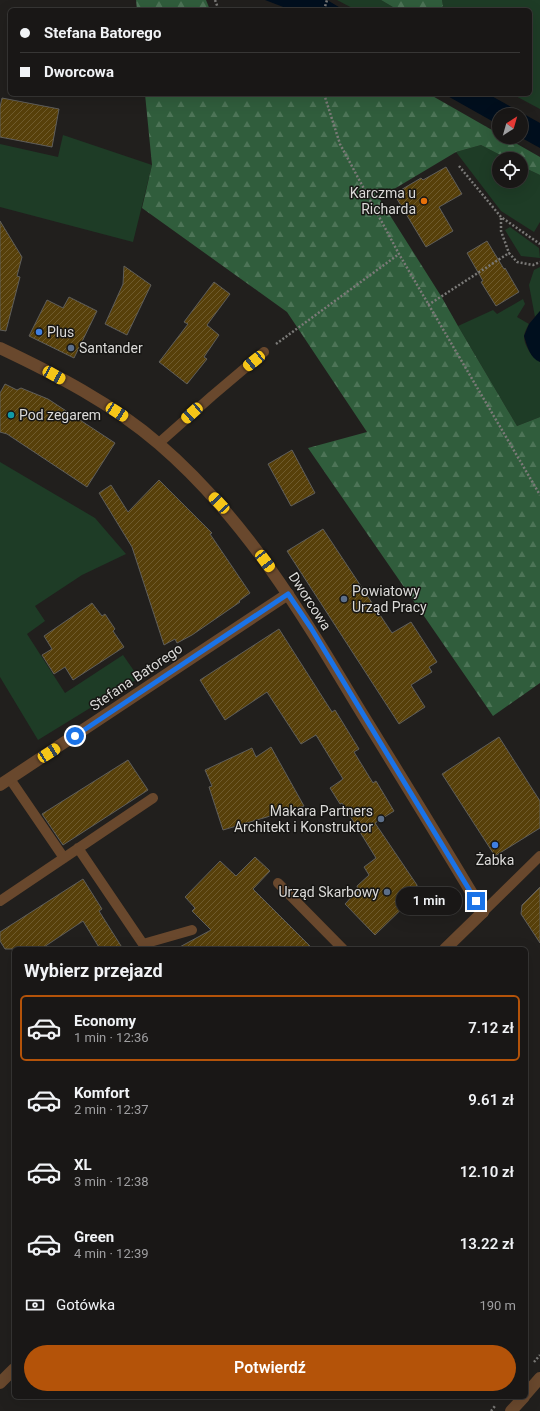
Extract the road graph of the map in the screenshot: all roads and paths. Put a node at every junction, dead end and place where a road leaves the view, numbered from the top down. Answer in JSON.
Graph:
{"nodes":[{"id":1,"x":325,"y":96,"type":"edge"},
{"id":2,"x":459,"y":166,"type":"dead end"},
{"id":3,"x":501,"y":217,"type":"junction"},
{"id":4,"x":540,"y":244,"type":"edge"},
{"id":5,"x":509,"y":253,"type":"junction"},
{"id":6,"x":399,"y":254,"type":"junction"},
{"id":7,"x":540,"y":262,"type":"edge"},
{"id":8,"x":428,"y":305,"type":"junction"},
{"id":9,"x":0,"y":348,"type":"edge"},
{"id":10,"x":264,"y":352,"type":"joint"},
{"id":11,"x":159,"y":444,"type":"junction"},
{"id":12,"x":540,"y":495,"type":"edge"},
{"id":13,"x":288,"y":594,"type":"junction"},
{"id":14,"x":5,"y":782,"type":"edge"},
{"id":15,"x":153,"y":798,"type":"dead end"},
{"id":16,"x":78,"y":848,"type":"junction"},
{"id":17,"x":540,"y":856,"type":"edge"},
{"id":18,"x":64,"y":858,"type":"junction"},
{"id":19,"x":278,"y":883,"type":"dead end"},
{"id":20,"x":0,"y":901,"type":"edge"},
{"id":21,"x":482,"y":912,"type":"junction"},
{"id":22,"x":192,"y":930,"type":"dead end"},
{"id":23,"x":340,"y":947,"type":"edge"},
{"id":24,"x":447,"y":947,"type":"edge"},
{"id":25,"x":12,"y":1371,"type":"edge"},
{"id":26,"x":540,"y":1378,"type":"edge"},
{"id":27,"x":0,"y":1383,"type":"edge"},
{"id":28,"x":528,"y":1392,"type":"edge"},
{"id":29,"x":522,"y":1399,"type":"edge"},
{"id":30,"x":511,"y":1411,"type":"edge"}],
"edges":[{"from":1,"to":6,"type":"path"},
{"from":2,"to":3,"type":"path"},
{"from":3,"to":4,"type":"path"},
{"from":3,"to":5,"type":"path"},
{"from":5,"to":7,"type":"path"},
{"from":5,"to":8,"type":"path"},
{"from":6,"to":8,"type":"path"},
{"from":6,"to":10,"type":"path"},
{"from":8,"to":12,"type":"path"},
{"from":9,"to":11,"type":"street","name":"Dworcowa"},
{"from":10,"to":11,"type":"lane"},
{"from":11,"to":13,"type":"street","name":"Dworcowa"},
{"from":13,"to":14,"type":"street","name":"Stefana Batorego"},
{"from":13,"to":21,"type":"street","name":"Dworcowa"},
{"from":14,"to":18,"type":"lane"},
{"from":15,"to":16,"type":"lane"},
{"from":16,"to":18,"type":"lane"},
{"from":16,"to":22,"type":"lane"},
{"from":17,"to":21,"type":"lane"},
{"from":18,"to":20,"type":"lane"},
{"from":19,"to":23,"type":"lane"},
{"from":21,"to":24,"type":"street"},
{"from":25,"to":27,"type":"street"},
{"from":26,"to":28,"type":"street"},
{"from":29,"to":30,"type":"street"}]}
